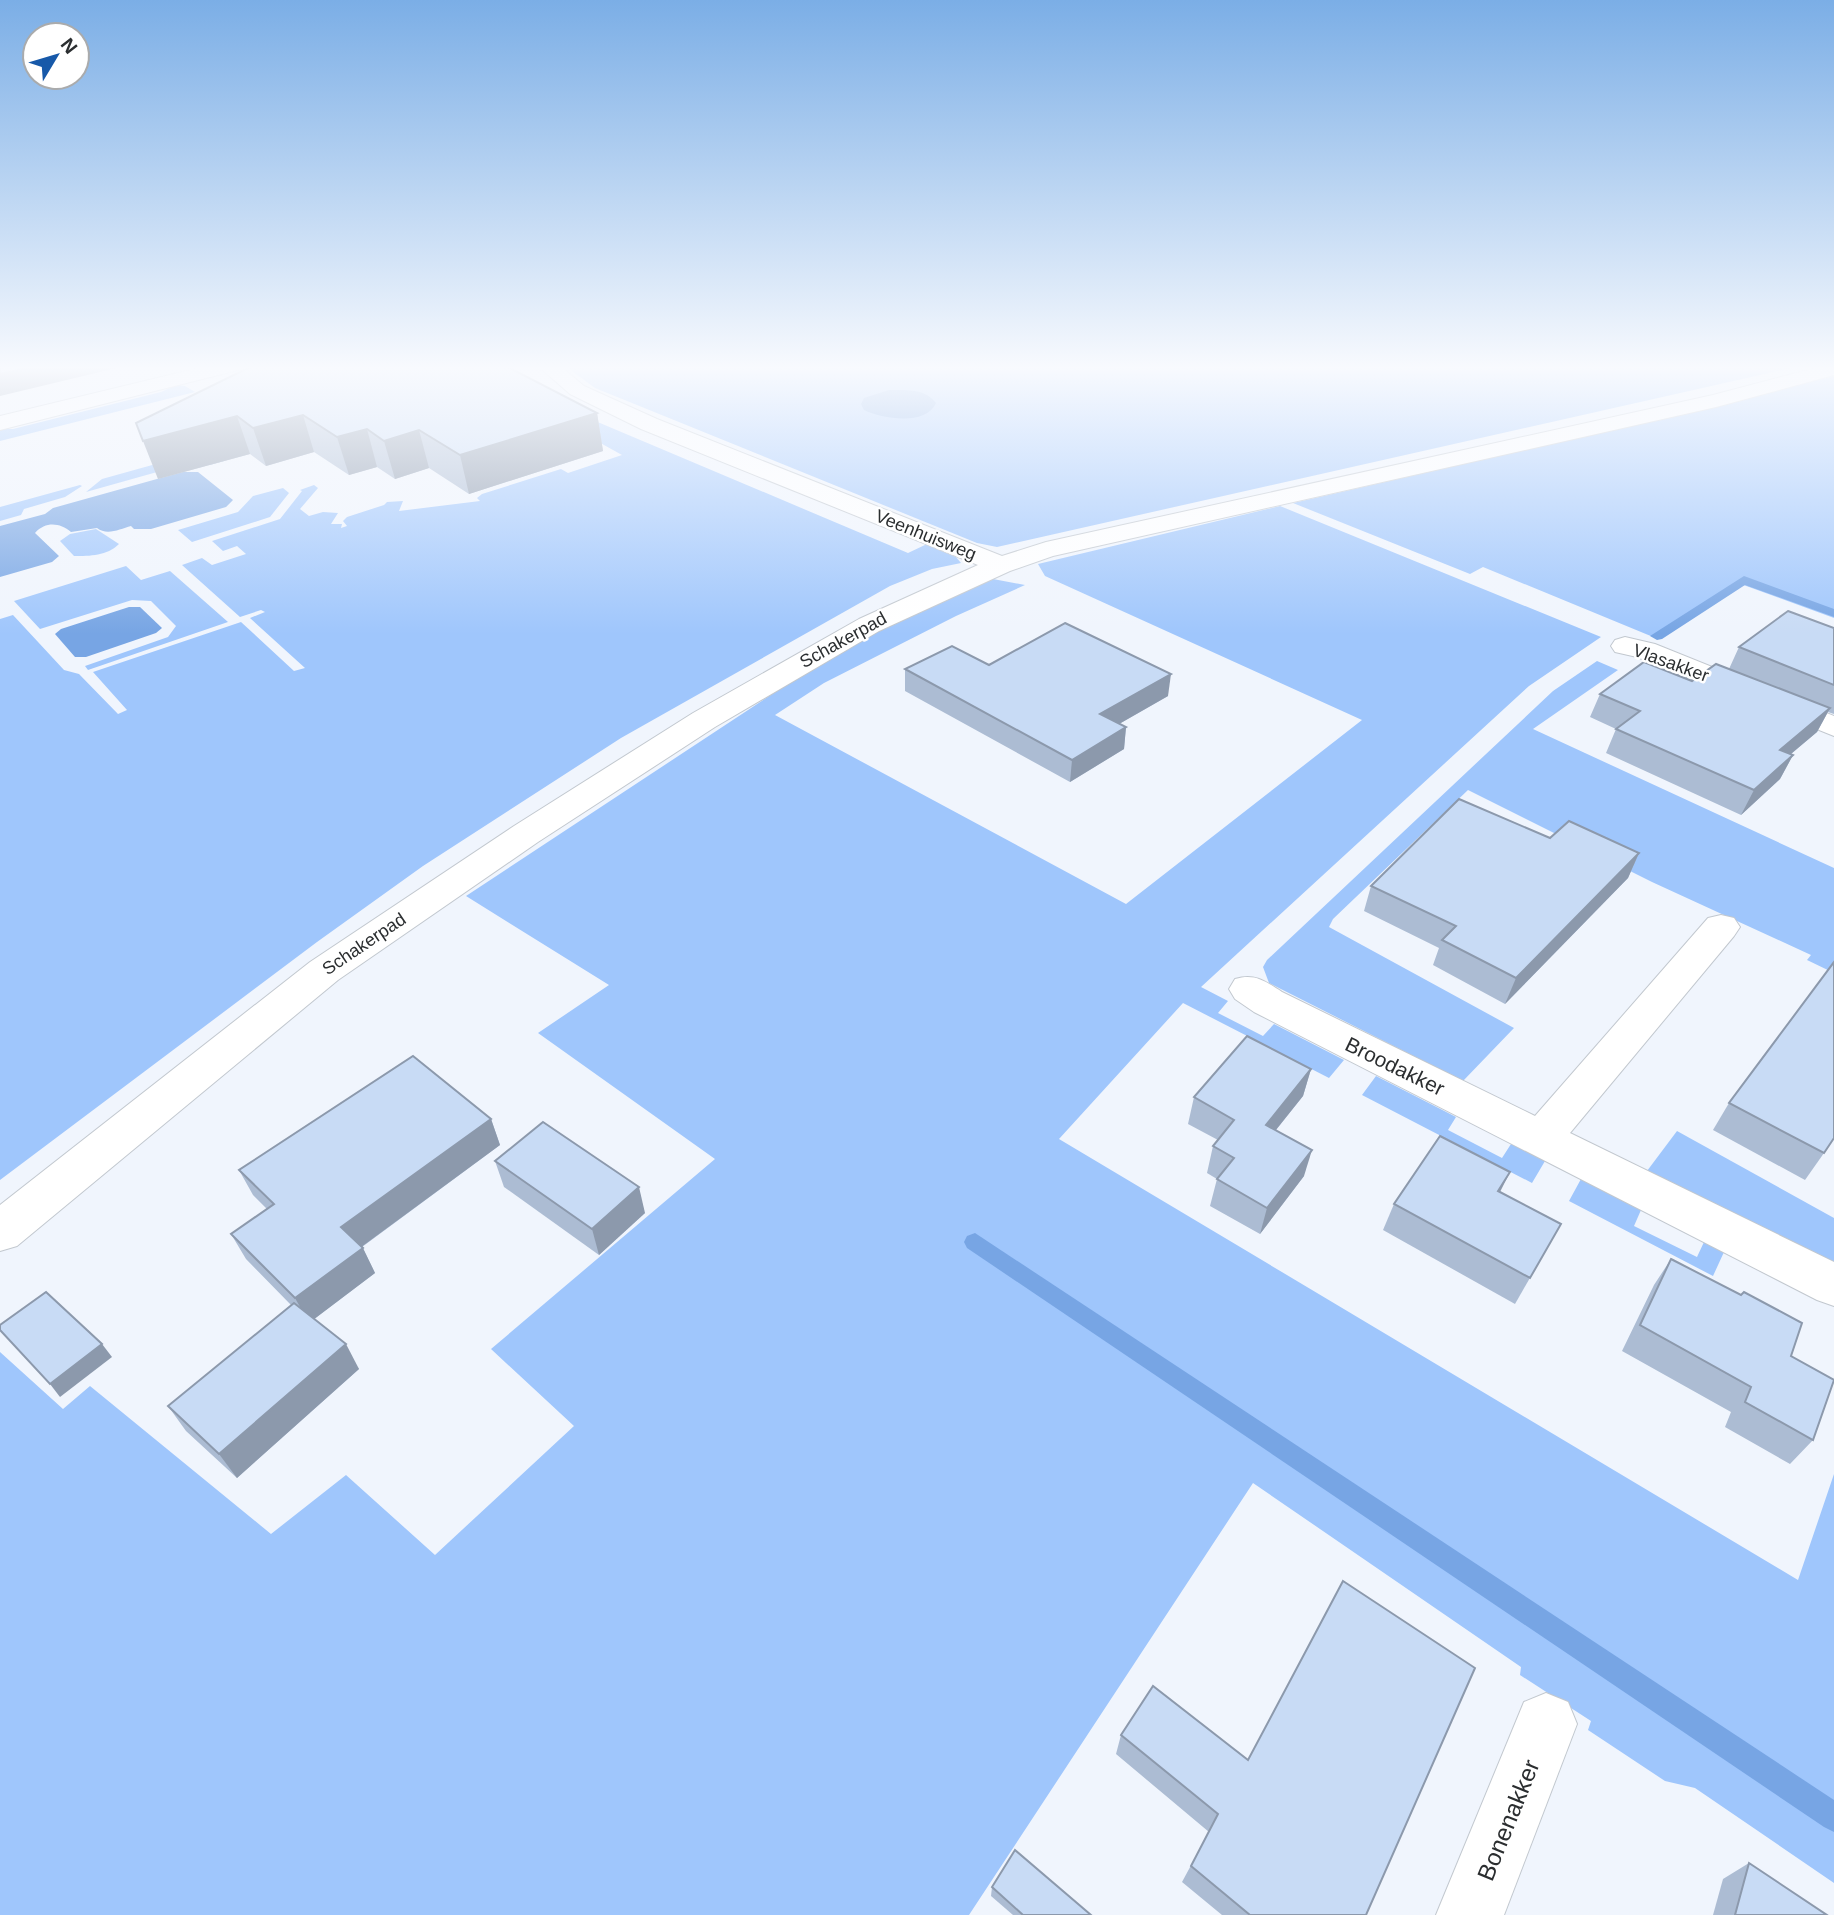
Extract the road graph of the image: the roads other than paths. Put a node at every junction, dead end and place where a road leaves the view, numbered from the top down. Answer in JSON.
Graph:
{"nodes":[{"id":1,"x":727,"y":455,"type":"edge"},
{"id":2,"x":1473,"y":455,"type":"edge"},
{"id":3,"x":1000,"y":565,"type":"junction"},
{"id":4,"x":1625,"y":646,"type":"dead end"},
{"id":5,"x":1834,"y":727,"type":"edge"},
{"id":6,"x":1721,"y":927,"type":"dead end"},
{"id":7,"x":1249,"y":989,"type":"dead end"},
{"id":8,"x":1544,"y":1140,"type":"junction"},
{"id":9,"x":0,"y":1232,"type":"edge"},
{"id":10,"x":1834,"y":1285,"type":"edge"},
{"id":11,"x":1546,"y":1724,"type":"dead end"},
{"id":12,"x":1470,"y":1915,"type":"edge"}],
"edges":[{"from":1,"to":3,"type":"street","name":"Veenhuisweg"},
{"from":2,"to":3,"type":"street","name":"Schakerpad"},
{"from":3,"to":9,"type":"street","name":"Schakerpad"},
{"from":4,"to":5,"type":"street","name":"Vlasakker"},
{"from":6,"to":8,"type":"street"},
{"from":7,"to":8,"type":"street","name":"Broodakker"},
{"from":8,"to":10,"type":"street","name":"Broodakker"},
{"from":11,"to":12,"type":"street","name":"Bonenakker"}]}
